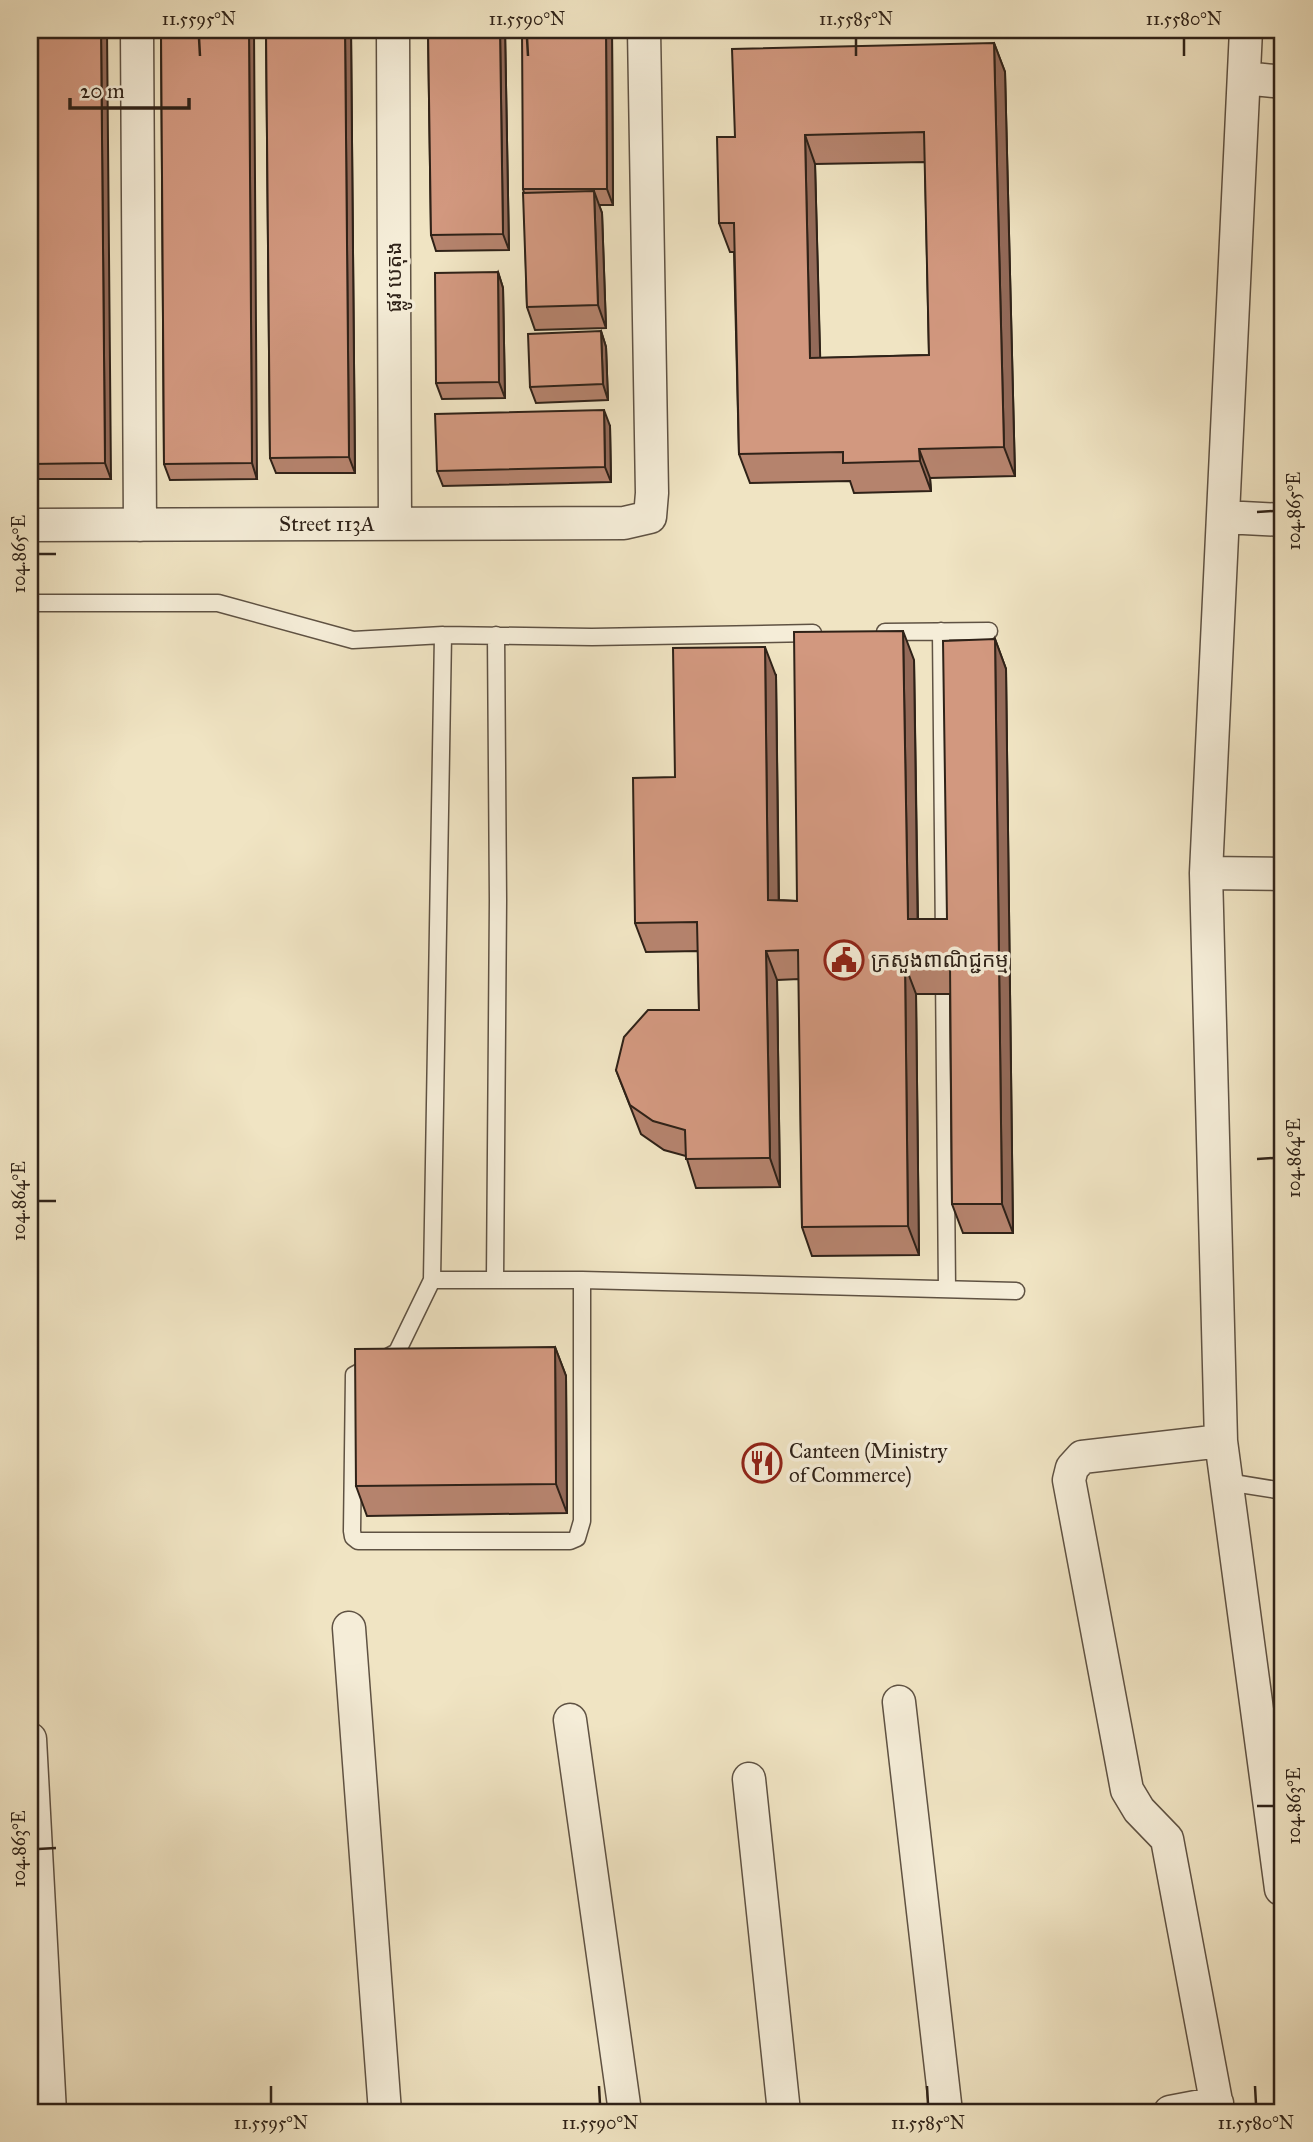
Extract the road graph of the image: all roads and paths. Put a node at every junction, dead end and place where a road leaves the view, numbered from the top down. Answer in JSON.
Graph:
{"nodes":[{"id":1,"x":137,"y":30,"type":"edge"},
{"id":2,"x":393,"y":30,"type":"edge"},
{"id":3,"x":644,"y":30,"type":"edge"},
{"id":4,"x":1246,"y":30,"type":"edge"},
{"id":5,"x":1244,"y":78,"type":"junction"},
{"id":6,"x":1283,"y":82,"type":"edge"},
{"id":7,"x":1224,"y":517,"type":"junction"},
{"id":8,"x":1283,"y":520,"type":"edge"},
{"id":9,"x":395,"y":524,"type":"junction"},
{"id":10,"x":30,"y":525,"type":"edge"},
{"id":11,"x":140,"y":525,"type":"junction"},
{"id":12,"x":30,"y":603,"type":"edge"},
{"id":13,"x":941,"y":631,"type":"junction"},
{"id":14,"x":989,"y":631,"type":"dead end"},
{"id":15,"x":871,"y":632,"type":"edge"},
{"id":16,"x":829,"y":633,"type":"edge"},
{"id":17,"x":443,"y":635,"type":"junction"},
{"id":18,"x":496,"y":635,"type":"junction"},
{"id":19,"x":1206,"y":873,"type":"junction"},
{"id":20,"x":1283,"y":874,"type":"edge"},
{"id":21,"x":432,"y":1280,"type":"junction"},
{"id":22,"x":495,"y":1280,"type":"junction"},
{"id":23,"x":582,"y":1280,"type":"junction"},
{"id":24,"x":947,"y":1290,"type":"junction"},
{"id":25,"x":1016,"y":1291,"type":"dead end"},
{"id":26,"x":1221,"y":1441,"type":"junction"},
{"id":27,"x":1227,"y":1482,"type":"junction"},
{"id":28,"x":1283,"y":1491,"type":"edge"},
{"id":29,"x":349,"y":1628,"type":"dead end"},
{"id":30,"x":899,"y":1702,"type":"dead end"},
{"id":31,"x":570,"y":1720,"type":"dead end"},
{"id":32,"x":30,"y":1739,"type":"edge"},
{"id":33,"x":749,"y":1779,"type":"dead end"},
{"id":34,"x":1281,"y":1889,"type":"dead end"},
{"id":35,"x":1217,"y":2108,"type":"edge"},
{"id":36,"x":50,"y":2112,"type":"edge"},
{"id":37,"x":385,"y":2112,"type":"edge"},
{"id":38,"x":625,"y":2112,"type":"edge"},
{"id":39,"x":785,"y":2112,"type":"edge"},
{"id":40,"x":946,"y":2112,"type":"edge"},
{"id":41,"x":1171,"y":2112,"type":"edge"}],
"edges":[{"from":1,"to":11,"type":"street"},
{"from":2,"to":9,"type":"street","name":"ផ្លូវ បេតុង"},
{"from":3,"to":9,"type":"street","name":"Street 113A"},
{"from":4,"to":5,"type":"street"},
{"from":5,"to":6,"type":"street"},
{"from":5,"to":7,"type":"street"},
{"from":7,"to":8,"type":"street"},
{"from":7,"to":19,"type":"street"},
{"from":9,"to":11,"type":"street","name":"Street 113A"},
{"from":10,"to":11,"type":"street","name":"Street 113A"},
{"from":12,"to":17,"type":"lane"},
{"from":13,"to":14,"type":"lane"},
{"from":13,"to":15,"type":"lane"},
{"from":13,"to":24,"type":"lane"},
{"from":16,"to":18,"type":"lane"},
{"from":17,"to":18,"type":"lane"},
{"from":17,"to":21,"type":"lane"},
{"from":18,"to":22,"type":"lane"},
{"from":19,"to":20,"type":"street"},
{"from":19,"to":26,"type":"street"},
{"from":21,"to":22,"type":"lane"},
{"from":21,"to":23,"type":"lane"},
{"from":22,"to":23,"type":"lane"},
{"from":23,"to":24,"type":"lane"},
{"from":24,"to":25,"type":"lane"},
{"from":26,"to":27,"type":"street"},
{"from":26,"to":35,"type":"street"},
{"from":27,"to":28,"type":"lane"},
{"from":27,"to":34,"type":"street"},
{"from":29,"to":37,"type":"street"},
{"from":30,"to":40,"type":"street"},
{"from":31,"to":38,"type":"street"},
{"from":32,"to":36,"type":"street"},
{"from":33,"to":39,"type":"street"},
{"from":35,"to":41,"type":"street"}]}
